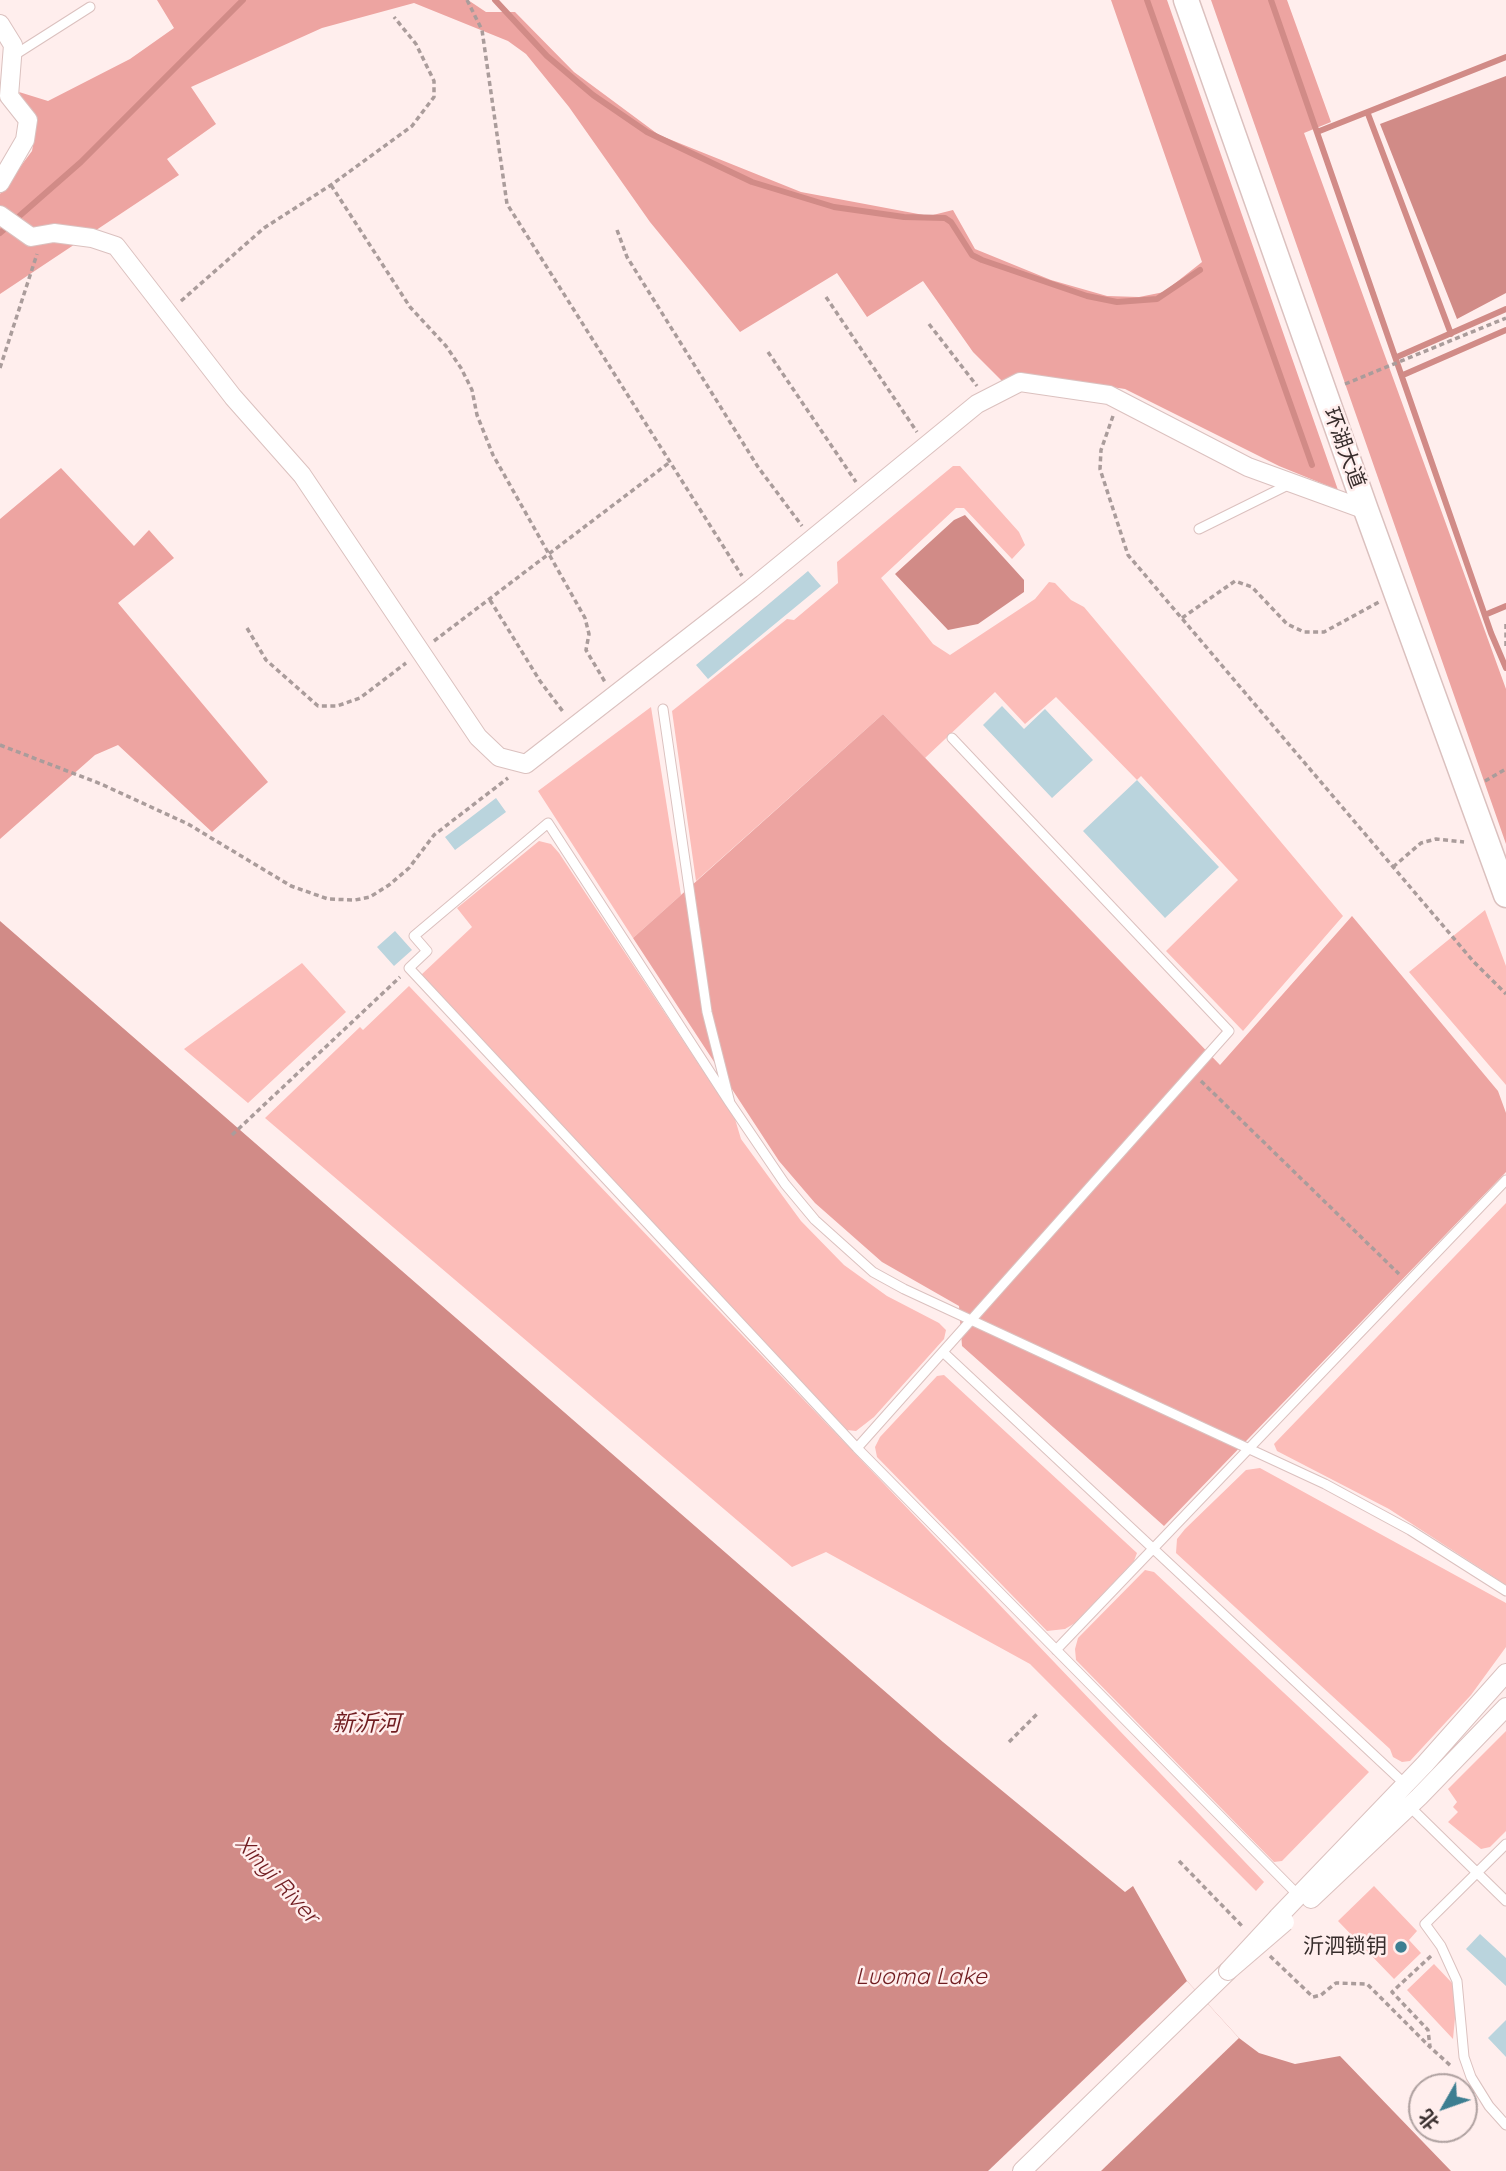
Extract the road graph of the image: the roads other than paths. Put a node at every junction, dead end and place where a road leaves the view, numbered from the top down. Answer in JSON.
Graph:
{"nodes":[{"id":1,"x":1185,"y":0,"type":"edge"},
{"id":2,"x":90,"y":7,"type":"dead end"},
{"id":3,"x":0,"y":24,"type":"edge"},
{"id":4,"x":11,"y":57,"type":"junction"},
{"id":5,"x":5,"y":103,"type":"edge"},
{"id":6,"x":0,"y":183,"type":"edge"},
{"id":7,"x":0,"y":215,"type":"edge"},
{"id":8,"x":1291,"y":483,"type":"junction"},
{"id":9,"x":1366,"y":510,"type":"junction"},
{"id":10,"x":1199,"y":528,"type":"dead end"},
{"id":11,"x":663,"y":709,"type":"dead end"},
{"id":12,"x":951,"y":738,"type":"dead end"},
{"id":13,"x":1506,"y":895,"type":"edge"},
{"id":14,"x":730,"y":1102,"type":"junction"},
{"id":15,"x":1506,"y":1180,"type":"edge"},
{"id":16,"x":972,"y":1321,"type":"junction"},
{"id":17,"x":944,"y":1353,"type":"junction"},
{"id":18,"x":857,"y":1448,"type":"junction"},
{"id":19,"x":1249,"y":1450,"type":"junction"},
{"id":20,"x":1154,"y":1548,"type":"junction"},
{"id":21,"x":1506,"y":1591,"type":"edge"},
{"id":22,"x":1056,"y":1650,"type":"junction"},
{"id":23,"x":1506,"y":1673,"type":"edge"},
{"id":24,"x":1506,"y":1707,"type":"edge"},
{"id":25,"x":1407,"y":1795,"type":"junction"},
{"id":26,"x":1506,"y":1844,"type":"edge"},
{"id":27,"x":1476,"y":1873,"type":"junction"},
{"id":28,"x":1302,"y":1900,"type":"junction"},
{"id":29,"x":1506,"y":1901,"type":"edge"},
{"id":30,"x":1506,"y":2125,"type":"edge"},
{"id":31,"x":1022,"y":2171,"type":"edge"}],
"edges":[{"from":1,"to":9,"type":"main road","name":"环湖大道"},
{"from":2,"to":4,"type":"lane"},
{"from":3,"to":4,"type":"street"},
{"from":4,"to":5,"type":"street"},
{"from":5,"to":6,"type":"street"},
{"from":7,"to":8,"type":"street"},
{"from":8,"to":9,"type":"street"},
{"from":8,"to":10,"type":"lane"},
{"from":9,"to":13,"type":"main road","name":"环湖大道"},
{"from":11,"to":14,"type":"lane"},
{"from":12,"to":16,"type":"lane"},
{"from":14,"to":16,"type":"lane"},
{"from":14,"to":18,"type":"lane"},
{"from":15,"to":19,"type":"lane"},
{"from":16,"to":17,"type":"lane"},
{"from":16,"to":19,"type":"lane"},
{"from":17,"to":18,"type":"lane"},
{"from":17,"to":20,"type":"lane"},
{"from":18,"to":22,"type":"lane"},
{"from":19,"to":20,"type":"lane"},
{"from":19,"to":21,"type":"lane"},
{"from":20,"to":22,"type":"lane"},
{"from":20,"to":25,"type":"lane"},
{"from":22,"to":28,"type":"lane"},
{"from":23,"to":25,"type":"street"},
{"from":24,"to":25,"type":"street"},
{"from":25,"to":27,"type":"lane"},
{"from":25,"to":28,"type":"street"},
{"from":26,"to":27,"type":"lane"},
{"from":27,"to":29,"type":"lane"},
{"from":27,"to":30,"type":"lane"},
{"from":28,"to":31,"type":"street","bridge":true}]}
